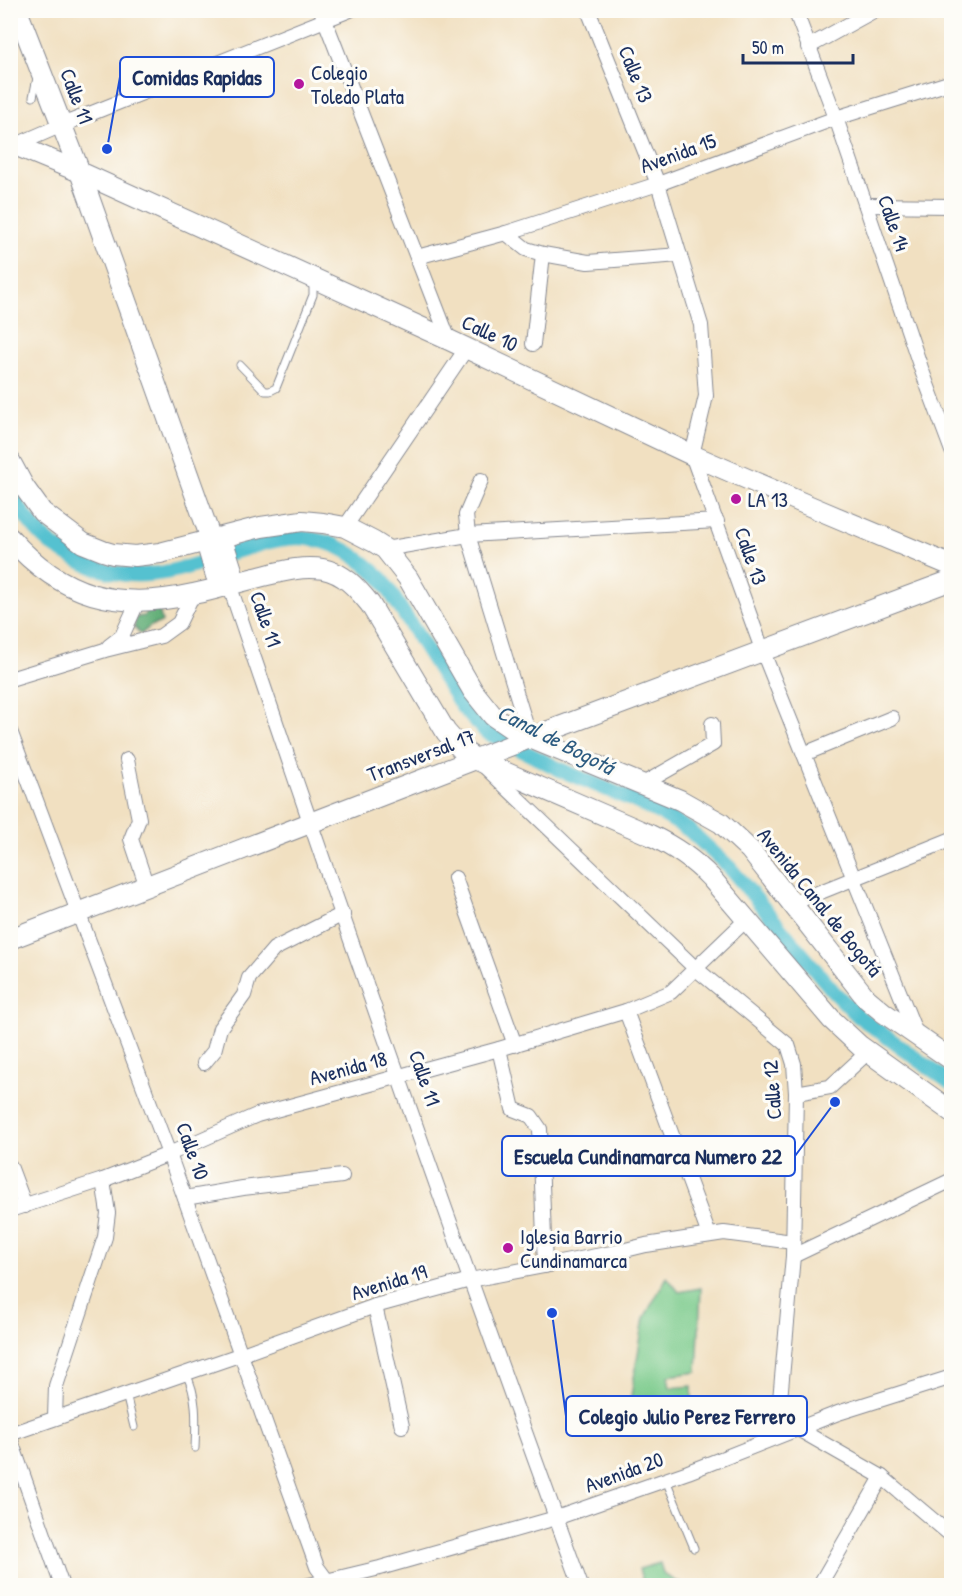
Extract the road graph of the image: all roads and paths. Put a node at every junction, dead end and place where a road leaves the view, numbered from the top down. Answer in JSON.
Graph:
{"nodes":[{"id":1,"x":17,"y":10,"type":"edge"},
{"id":2,"x":351,"y":10,"type":"edge"},
{"id":3,"x":588,"y":10,"type":"edge"},
{"id":4,"x":795,"y":10,"type":"edge"},
{"id":5,"x":875,"y":10,"type":"edge"},
{"id":6,"x":323,"y":15,"type":"edge"},
{"id":7,"x":808,"y":47,"type":"junction"},
{"id":8,"x":39,"y":66,"type":"junction"},
{"id":9,"x":951,"y":81,"type":"edge"},
{"id":10,"x":33,"y":97,"type":"dead end"},
{"id":11,"x":836,"y":118,"type":"junction"},
{"id":12,"x":62,"y":125,"type":"junction"},
{"id":13,"x":13,"y":144,"type":"edge"},
{"id":14,"x":80,"y":172,"type":"junction"},
{"id":15,"x":658,"y":184,"type":"junction"},
{"id":16,"x":866,"y":205,"type":"junction"},
{"id":17,"x":951,"y":206,"type":"edge"},
{"id":18,"x":506,"y":233,"type":"junction"},
{"id":19,"x":543,"y":254,"type":"junction"},
{"id":20,"x":680,"y":255,"type":"junction"},
{"id":21,"x":417,"y":257,"type":"junction"},
{"id":22,"x":313,"y":278,"type":"junction"},
{"id":23,"x":457,"y":344,"type":"junction"},
{"id":24,"x":534,"y":344,"type":"dead end"},
{"id":25,"x":240,"y":365,"type":"dead end"},
{"id":26,"x":951,"y":451,"type":"edge"},
{"id":27,"x":692,"y":454,"type":"junction"},
{"id":28,"x":10,"y":461,"type":"edge"},
{"id":29,"x":482,"y":480,"type":"dead end"},
{"id":30,"x":717,"y":521,"type":"junction"},
{"id":31,"x":345,"y":528,"type":"junction"},
{"id":32,"x":468,"y":535,"type":"junction"},
{"id":33,"x":10,"y":538,"type":"edge"},
{"id":34,"x":215,"y":546,"type":"junction"},
{"id":35,"x":385,"y":549,"type":"junction"},
{"id":36,"x":951,"y":570,"type":"edge"},
{"id":37,"x":226,"y":577,"type":"junction"},
{"id":38,"x":194,"y":594,"type":"junction"},
{"id":39,"x":138,"y":601,"type":"junction"},
{"id":40,"x":105,"y":650,"type":"junction"},
{"id":41,"x":763,"y":652,"type":"junction"},
{"id":42,"x":10,"y":679,"type":"edge"},
{"id":43,"x":891,"y":718,"type":"dead end"},
{"id":44,"x":712,"y":724,"type":"dead end"},
{"id":45,"x":10,"y":731,"type":"edge"},
{"id":46,"x":525,"y":741,"type":"junction"},
{"id":47,"x":804,"y":754,"type":"junction"},
{"id":48,"x":480,"y":758,"type":"junction"},
{"id":49,"x":127,"y":760,"type":"dead end"},
{"id":50,"x":643,"y":784,"type":"junction"},
{"id":51,"x":310,"y":824,"type":"junction"},
{"id":52,"x":951,"y":839,"type":"edge"},
{"id":53,"x":455,"y":878,"type":"dead end"},
{"id":54,"x":854,"y":879,"type":"junction"},
{"id":55,"x":147,"y":886,"type":"junction"},
{"id":56,"x":793,"y":903,"type":"junction"},
{"id":57,"x":78,"y":913,"type":"junction"},
{"id":58,"x":343,"y":914,"type":"junction"},
{"id":59,"x":746,"y":920,"type":"junction"},
{"id":60,"x":10,"y":939,"type":"edge"},
{"id":61,"x":695,"y":968,"type":"junction"},
{"id":62,"x":626,"y":1011,"type":"junction"},
{"id":63,"x":917,"y":1037,"type":"junction"},
{"id":64,"x":515,"y":1045,"type":"junction"},
{"id":65,"x":499,"y":1049,"type":"junction"},
{"id":66,"x":868,"y":1052,"type":"junction"},
{"id":67,"x":951,"y":1060,"type":"edge"},
{"id":68,"x":204,"y":1064,"type":"dead end"},
{"id":69,"x":399,"y":1076,"type":"junction"},
{"id":70,"x":796,"y":1093,"type":"junction"},
{"id":71,"x":951,"y":1112,"type":"edge"},
{"id":72,"x":169,"y":1154,"type":"junction"},
{"id":73,"x":10,"y":1166,"type":"edge"},
{"id":74,"x":342,"y":1176,"type":"dead end"},
{"id":75,"x":104,"y":1180,"type":"junction"},
{"id":76,"x":951,"y":1180,"type":"edge"},
{"id":77,"x":185,"y":1198,"type":"junction"},
{"id":78,"x":25,"y":1206,"type":"junction"},
{"id":79,"x":10,"y":1210,"type":"edge"},
{"id":80,"x":709,"y":1235,"type":"junction"},
{"id":81,"x":793,"y":1249,"type":"junction"},
{"id":82,"x":545,"y":1266,"type":"junction"},
{"id":83,"x":470,"y":1280,"type":"junction"},
{"id":84,"x":375,"y":1306,"type":"junction"},
{"id":85,"x":242,"y":1354,"type":"junction"},
{"id":86,"x":186,"y":1374,"type":"junction"},
{"id":87,"x":951,"y":1377,"type":"edge"},
{"id":88,"x":126,"y":1394,"type":"junction"},
{"id":89,"x":55,"y":1418,"type":"junction"},
{"id":90,"x":402,"y":1426,"type":"dead end"},
{"id":91,"x":134,"y":1427,"type":"dead end"},
{"id":92,"x":798,"y":1429,"type":"junction"},
{"id":93,"x":10,"y":1436,"type":"edge"},
{"id":94,"x":195,"y":1448,"type":"dead end"},
{"id":95,"x":882,"y":1477,"type":"junction"},
{"id":96,"x":666,"y":1480,"type":"junction"},
{"id":97,"x":556,"y":1518,"type":"junction"},
{"id":98,"x":951,"y":1536,"type":"edge"},
{"id":99,"x":694,"y":1548,"type":"dead end"},
{"id":100,"x":330,"y":1583,"type":"edge"},
{"id":101,"x":62,"y":1586,"type":"edge"},
{"id":102,"x":304,"y":1586,"type":"edge"},
{"id":103,"x":581,"y":1586,"type":"edge"},
{"id":104,"x":819,"y":1586,"type":"edge"}],
"edges":[{"from":1,"to":8,"type":"main road","name":"Calle 11"},
{"from":2,"to":6,"type":"street"},
{"from":3,"to":15,"type":"street","name":"Calle 13"},
{"from":4,"to":7,"type":"street","name":"Calle 14"},
{"from":5,"to":7,"type":"street"},
{"from":6,"to":12,"type":"street"},
{"from":6,"to":21,"type":"street"},
{"from":7,"to":11,"type":"street","name":"Calle 14"},
{"from":8,"to":10,"type":"lane"},
{"from":8,"to":12,"type":"main road","name":"Calle 11"},
{"from":9,"to":11,"type":"street","name":"Avenida 15"},
{"from":11,"to":15,"type":"street","name":"Avenida 15"},
{"from":11,"to":16,"type":"street","name":"Calle 14"},
{"from":12,"to":13,"type":"street"},
{"from":12,"to":14,"type":"main road","name":"Calle 11"},
{"from":13,"to":14,"type":"main road","name":"Calle 10"},
{"from":14,"to":22,"type":"main road","name":"Calle 10"},
{"from":14,"to":34,"type":"main road","name":"Calle 11"},
{"from":15,"to":18,"type":"street","name":"Avenida 15"},
{"from":15,"to":20,"type":"street","name":"Calle 13"},
{"from":16,"to":17,"type":"street"},
{"from":16,"to":26,"type":"street","name":"Calle 14"},
{"from":18,"to":19,"type":"street"},
{"from":18,"to":21,"type":"street","name":"Avenida 15"},
{"from":19,"to":20,"type":"street"},
{"from":19,"to":24,"type":"street"},
{"from":20,"to":27,"type":"street","name":"Calle 13"},
{"from":21,"to":23,"type":"street"},
{"from":22,"to":23,"type":"main road","name":"Calle 10"},
{"from":22,"to":25,"type":"lane"},
{"from":23,"to":27,"type":"main road","name":"Calle 10"},
{"from":23,"to":31,"type":"street"},
{"from":27,"to":30,"type":"street","name":"Calle 13"},
{"from":27,"to":36,"type":"main road","name":"Calle 10"},
{"from":28,"to":34,"type":"main road","name":"Avenida Canal de Bogotá"},
{"from":29,"to":32,"type":"street"},
{"from":30,"to":32,"type":"street"},
{"from":30,"to":41,"type":"street","name":"Calle 13"},
{"from":31,"to":34,"type":"main road","name":"Avenida Canal de Bogotá"},
{"from":31,"to":35,"type":"main road","name":"Avenida Canal de Bogotá"},
{"from":32,"to":35,"type":"street"},
{"from":32,"to":46,"type":"street"},
{"from":33,"to":39,"type":"main road"},
{"from":34,"to":37,"type":"main road","name":"Calle 11"},
{"from":35,"to":46,"type":"main road","name":"Avenida Canal de Bogotá"},
{"from":36,"to":41,"type":"main road","name":"Transversal 17"},
{"from":37,"to":38,"type":"main road"},
{"from":37,"to":48,"type":"main road"},
{"from":37,"to":51,"type":"street","name":"Calle 11"},
{"from":38,"to":39,"type":"main road"},
{"from":38,"to":40,"type":"street"},
{"from":39,"to":40,"type":"street"},
{"from":40,"to":42,"type":"street"},
{"from":41,"to":46,"type":"main road","name":"Transversal 17"},
{"from":41,"to":47,"type":"street","name":"Calle 13"},
{"from":43,"to":47,"type":"street"},
{"from":44,"to":50,"type":"street"},
{"from":45,"to":57,"type":"street","name":"Calle 10"},
{"from":46,"to":48,"type":"main road","name":"Transversal 17"},
{"from":46,"to":50,"type":"main road","name":"Avenida Canal de Bogotá"},
{"from":47,"to":54,"type":"street","name":"Calle 13"},
{"from":48,"to":51,"type":"main road","name":"Transversal 17"},
{"from":48,"to":59,"type":"main road"},
{"from":48,"to":61,"type":"street","name":"Calle 12"},
{"from":49,"to":55,"type":"street"},
{"from":50,"to":56,"type":"main road","name":"Avenida Canal de Bogotá"},
{"from":51,"to":55,"type":"main road","name":"Transversal 17"},
{"from":51,"to":58,"type":"street","name":"Calle 11"},
{"from":52,"to":54,"type":"street"},
{"from":53,"to":64,"type":"street"},
{"from":54,"to":56,"type":"street"},
{"from":54,"to":63,"type":"street","name":"Calle 13"},
{"from":55,"to":57,"type":"main road","name":"Transversal 17"},
{"from":56,"to":63,"type":"main road","name":"Avenida Canal de Bogotá"},
{"from":57,"to":60,"type":"main road","name":"Transversal 17"},
{"from":57,"to":72,"type":"street","name":"Calle 10"},
{"from":58,"to":68,"type":"street"},
{"from":58,"to":69,"type":"street","name":"Calle 11"},
{"from":59,"to":61,"type":"street","name":"Avenida 18"},
{"from":59,"to":66,"type":"main road"},
{"from":61,"to":62,"type":"street","name":"Avenida 18"},
{"from":61,"to":70,"type":"street","name":"Calle 12"},
{"from":62,"to":64,"type":"street","name":"Avenida 18"},
{"from":62,"to":80,"type":"street"},
{"from":63,"to":67,"type":"main road","name":"Avenida Canal de Bogotá"},
{"from":64,"to":65,"type":"street","name":"Avenida 18"},
{"from":65,"to":69,"type":"street","name":"Avenida 18"},
{"from":65,"to":82,"type":"street"},
{"from":66,"to":70,"type":"street"},
{"from":66,"to":71,"type":"main road"},
{"from":69,"to":72,"type":"street","name":"Avenida 18"},
{"from":69,"to":83,"type":"street","name":"Calle 11"},
{"from":70,"to":81,"type":"street","name":"Calle 12"},
{"from":72,"to":75,"type":"street","name":"Avenida 18"},
{"from":72,"to":77,"type":"street","name":"Calle 10"},
{"from":73,"to":78,"type":"street"},
{"from":74,"to":77,"type":"street"},
{"from":75,"to":78,"type":"street","name":"Avenida 18"},
{"from":75,"to":89,"type":"street"},
{"from":76,"to":81,"type":"street"},
{"from":77,"to":85,"type":"street","name":"Calle 10"},
{"from":78,"to":79,"type":"street","name":"Avenida 18"},
{"from":80,"to":81,"type":"street","name":"Avenida 19"},
{"from":80,"to":82,"type":"street","name":"Avenida 19"},
{"from":81,"to":92,"type":"street","name":"Calle 12"},
{"from":82,"to":83,"type":"street","name":"Avenida 19"},
{"from":83,"to":84,"type":"street","name":"Avenida 19"},
{"from":83,"to":97,"type":"street","name":"Calle 11"},
{"from":84,"to":85,"type":"street","name":"Avenida 19"},
{"from":84,"to":90,"type":"street"},
{"from":85,"to":86,"type":"street","name":"Avenida 19"},
{"from":85,"to":100,"type":"street","name":"Calle 10"},
{"from":86,"to":88,"type":"street","name":"Avenida 19"},
{"from":86,"to":94,"type":"lane"},
{"from":87,"to":92,"type":"street","name":"Avenida 20"},
{"from":88,"to":89,"type":"street","name":"Avenida 19"},
{"from":88,"to":91,"type":"lane"},
{"from":89,"to":93,"type":"street","name":"Avenida 19"},
{"from":92,"to":95,"type":"street","name":"Calle 12"},
{"from":92,"to":96,"type":"street","name":"Avenida 20"},
{"from":93,"to":101,"type":"street"},
{"from":95,"to":98,"type":"street","name":"Calle 12"},
{"from":95,"to":104,"type":"street"},
{"from":96,"to":97,"type":"street","name":"Avenida 20"},
{"from":96,"to":99,"type":"lane"},
{"from":97,"to":100,"type":"street","name":"Avenida 20"},
{"from":97,"to":103,"type":"street","name":"Calle 11"},
{"from":100,"to":102,"type":"street","name":"Avenida 20"}]}
